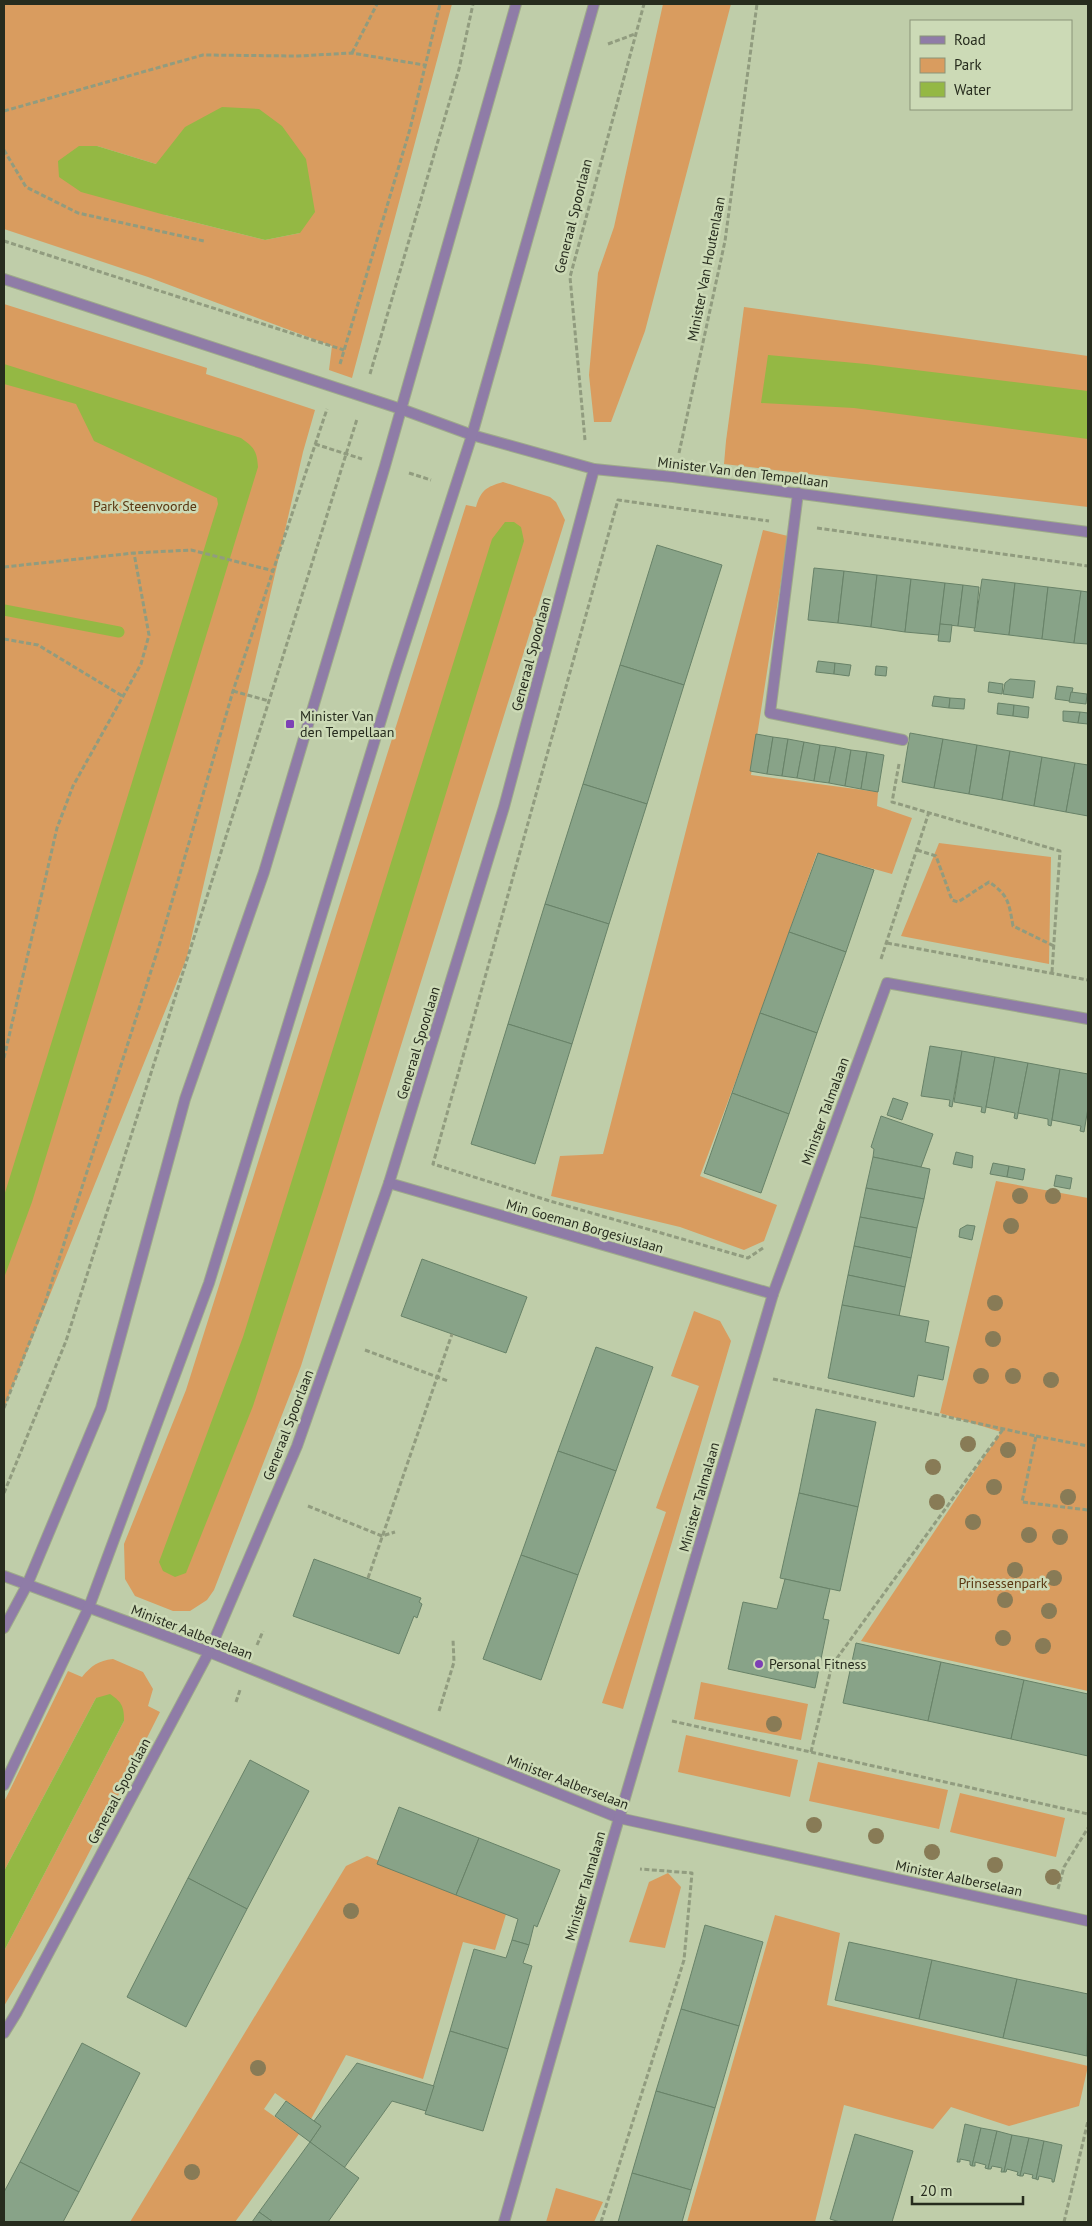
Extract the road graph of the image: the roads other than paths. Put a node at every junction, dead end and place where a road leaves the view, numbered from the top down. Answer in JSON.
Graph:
{"nodes":[{"id":1,"x":516,"y":4,"type":"edge"},
{"id":2,"x":594,"y":4,"type":"edge"},
{"id":3,"x":4,"y":279,"type":"edge"},
{"id":4,"x":401,"y":409,"type":"junction"},
{"id":5,"x":472,"y":436,"type":"junction"},
{"id":6,"x":594,"y":469,"type":"junction"},
{"id":7,"x":798,"y":493,"type":"junction"},
{"id":8,"x":1088,"y":532,"type":"edge"},
{"id":9,"x":903,"y":740,"type":"road end"},
{"id":10,"x":1088,"y":1018,"type":"edge"},
{"id":11,"x":389,"y":1183,"type":"junction"},
{"id":12,"x":773,"y":1294,"type":"junction"},
{"id":13,"x":4,"y":1576,"type":"edge"},
{"id":14,"x":28,"y":1585,"type":"junction"},
{"id":15,"x":89,"y":1607,"type":"junction"},
{"id":16,"x":4,"y":1628,"type":"edge"},
{"id":17,"x":209,"y":1652,"type":"junction"},
{"id":18,"x":4,"y":1786,"type":"edge"},
{"id":19,"x":619,"y":1818,"type":"junction"},
{"id":20,"x":1088,"y":1921,"type":"edge"},
{"id":21,"x":4,"y":2033,"type":"edge"},
{"id":22,"x":504,"y":2222,"type":"edge"}],
"edges":[{"from":1,"to":4,"type":"street"},
{"from":2,"to":5,"type":"street"},
{"from":3,"to":4,"type":"street","name":"Minister Van den Tempellaan"},
{"from":4,"to":5,"type":"street","name":"Minister Van den Tempellaan"},
{"from":4,"to":14,"type":"street"},
{"from":5,"to":6,"type":"street","name":"Minister Van den Tempellaan"},
{"from":5,"to":15,"type":"street"},
{"from":6,"to":7,"type":"street","name":"Minister Van den Tempellaan"},
{"from":6,"to":11,"type":"street","name":"Generaal Spoorlaan"},
{"from":7,"to":8,"type":"street","name":"Minister Van den Tempellaan"},
{"from":7,"to":9,"type":"street"},
{"from":10,"to":12,"type":"street","name":"Minister Talmalaan"},
{"from":11,"to":12,"type":"street","name":"Min Goeman Borgesiuslaan"},
{"from":11,"to":17,"type":"street","name":"Generaal Spoorlaan"},
{"from":12,"to":19,"type":"street","name":"Minister Talmalaan"},
{"from":13,"to":14,"type":"street","name":"Minister Aalberselaan"},
{"from":14,"to":15,"type":"street","name":"Minister Aalberselaan"},
{"from":14,"to":16,"type":"street"},
{"from":15,"to":17,"type":"street","name":"Minister Aalberselaan"},
{"from":15,"to":18,"type":"street"},
{"from":17,"to":19,"type":"street","name":"Minister Aalberselaan"},
{"from":17,"to":21,"type":"street","name":"Generaal Spoorlaan"},
{"from":19,"to":20,"type":"street","name":"Minister Aalberselaan"},
{"from":19,"to":22,"type":"street","name":"Minister Talmalaan"}]}
